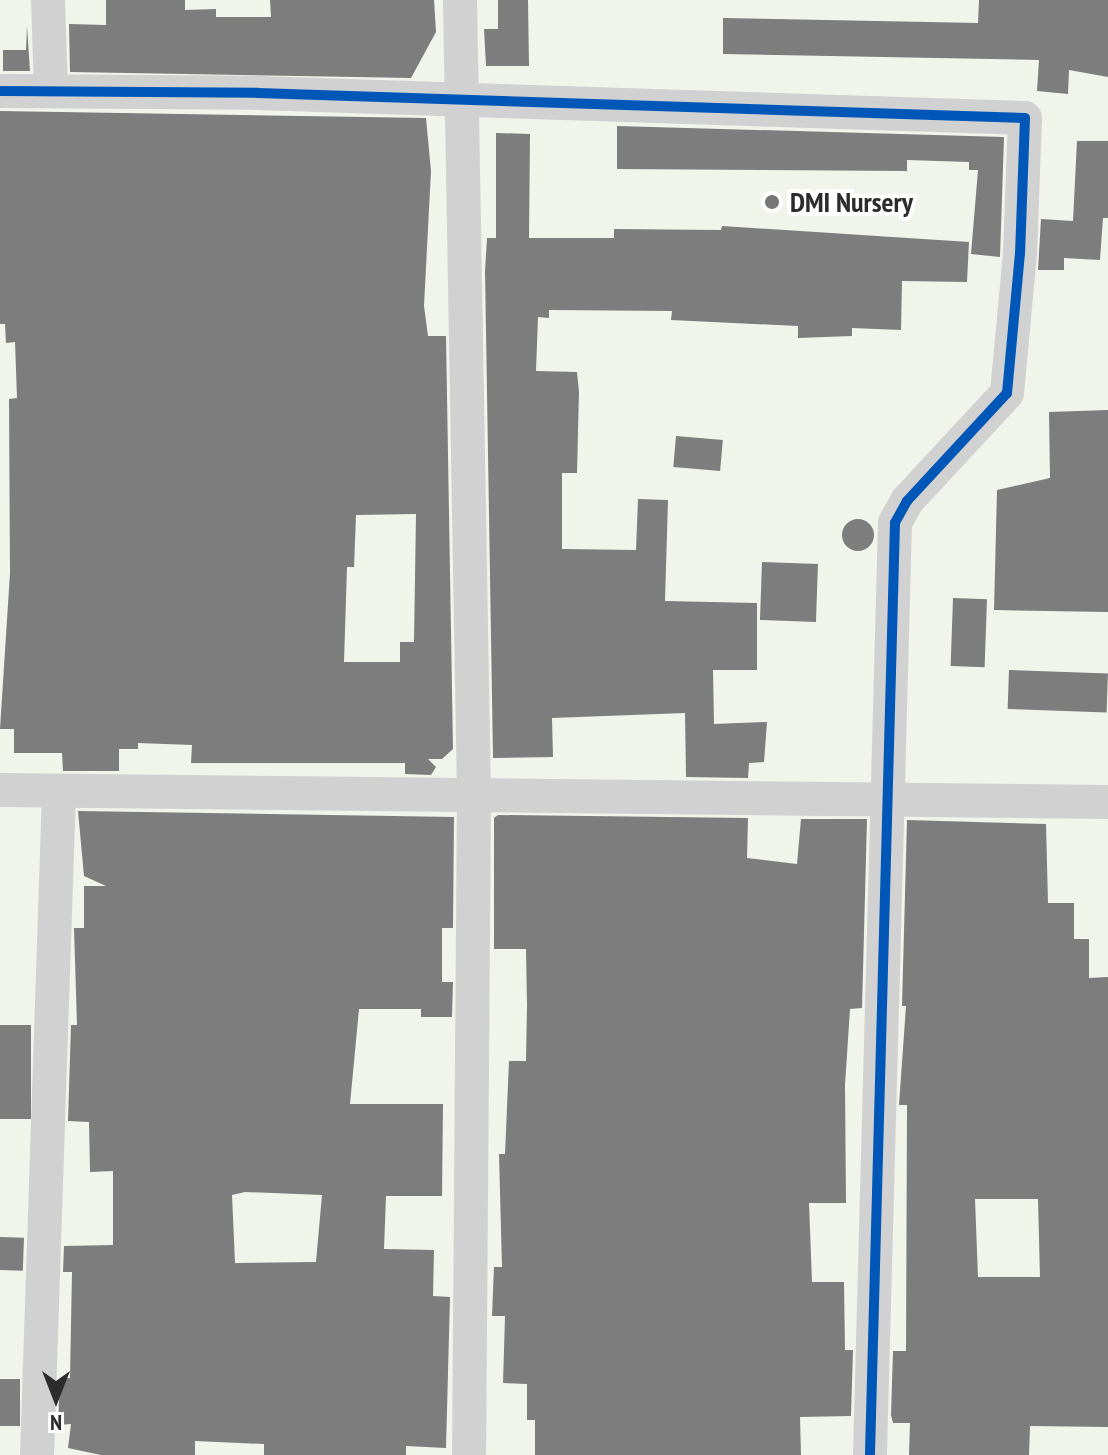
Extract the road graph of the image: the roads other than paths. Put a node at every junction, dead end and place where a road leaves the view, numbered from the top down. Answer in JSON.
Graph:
{"nodes":[{"id":1,"x":48,"y":0,"type":"edge"},
{"id":2,"x":460,"y":0,"type":"edge"},
{"id":3,"x":0,"y":91,"type":"edge"},
{"id":4,"x":51,"y":91,"type":"junction"},
{"id":5,"x":457,"y":101,"type":"junction"},
{"id":6,"x":0,"y":790,"type":"edge"},
{"id":7,"x":59,"y":791,"type":"junction"},
{"id":8,"x":474,"y":796,"type":"junction"},
{"id":9,"x":886,"y":800,"type":"junction"},
{"id":10,"x":1108,"y":802,"type":"edge"},
{"id":11,"x":37,"y":1455,"type":"edge"},
{"id":12,"x":469,"y":1455,"type":"edge"},
{"id":13,"x":870,"y":1455,"type":"edge"}],
"edges":[{"from":1,"to":4,"type":"street"},
{"from":2,"to":5,"type":"street"},
{"from":3,"to":4,"type":"street"},
{"from":4,"to":5,"type":"street"},
{"from":5,"to":8,"type":"street"},
{"from":5,"to":9,"type":"street"},
{"from":6,"to":7,"type":"street"},
{"from":7,"to":8,"type":"street"},
{"from":7,"to":11,"type":"street"},
{"from":8,"to":9,"type":"street"},
{"from":8,"to":12,"type":"street"},
{"from":9,"to":10,"type":"street"},
{"from":9,"to":13,"type":"street"}]}
